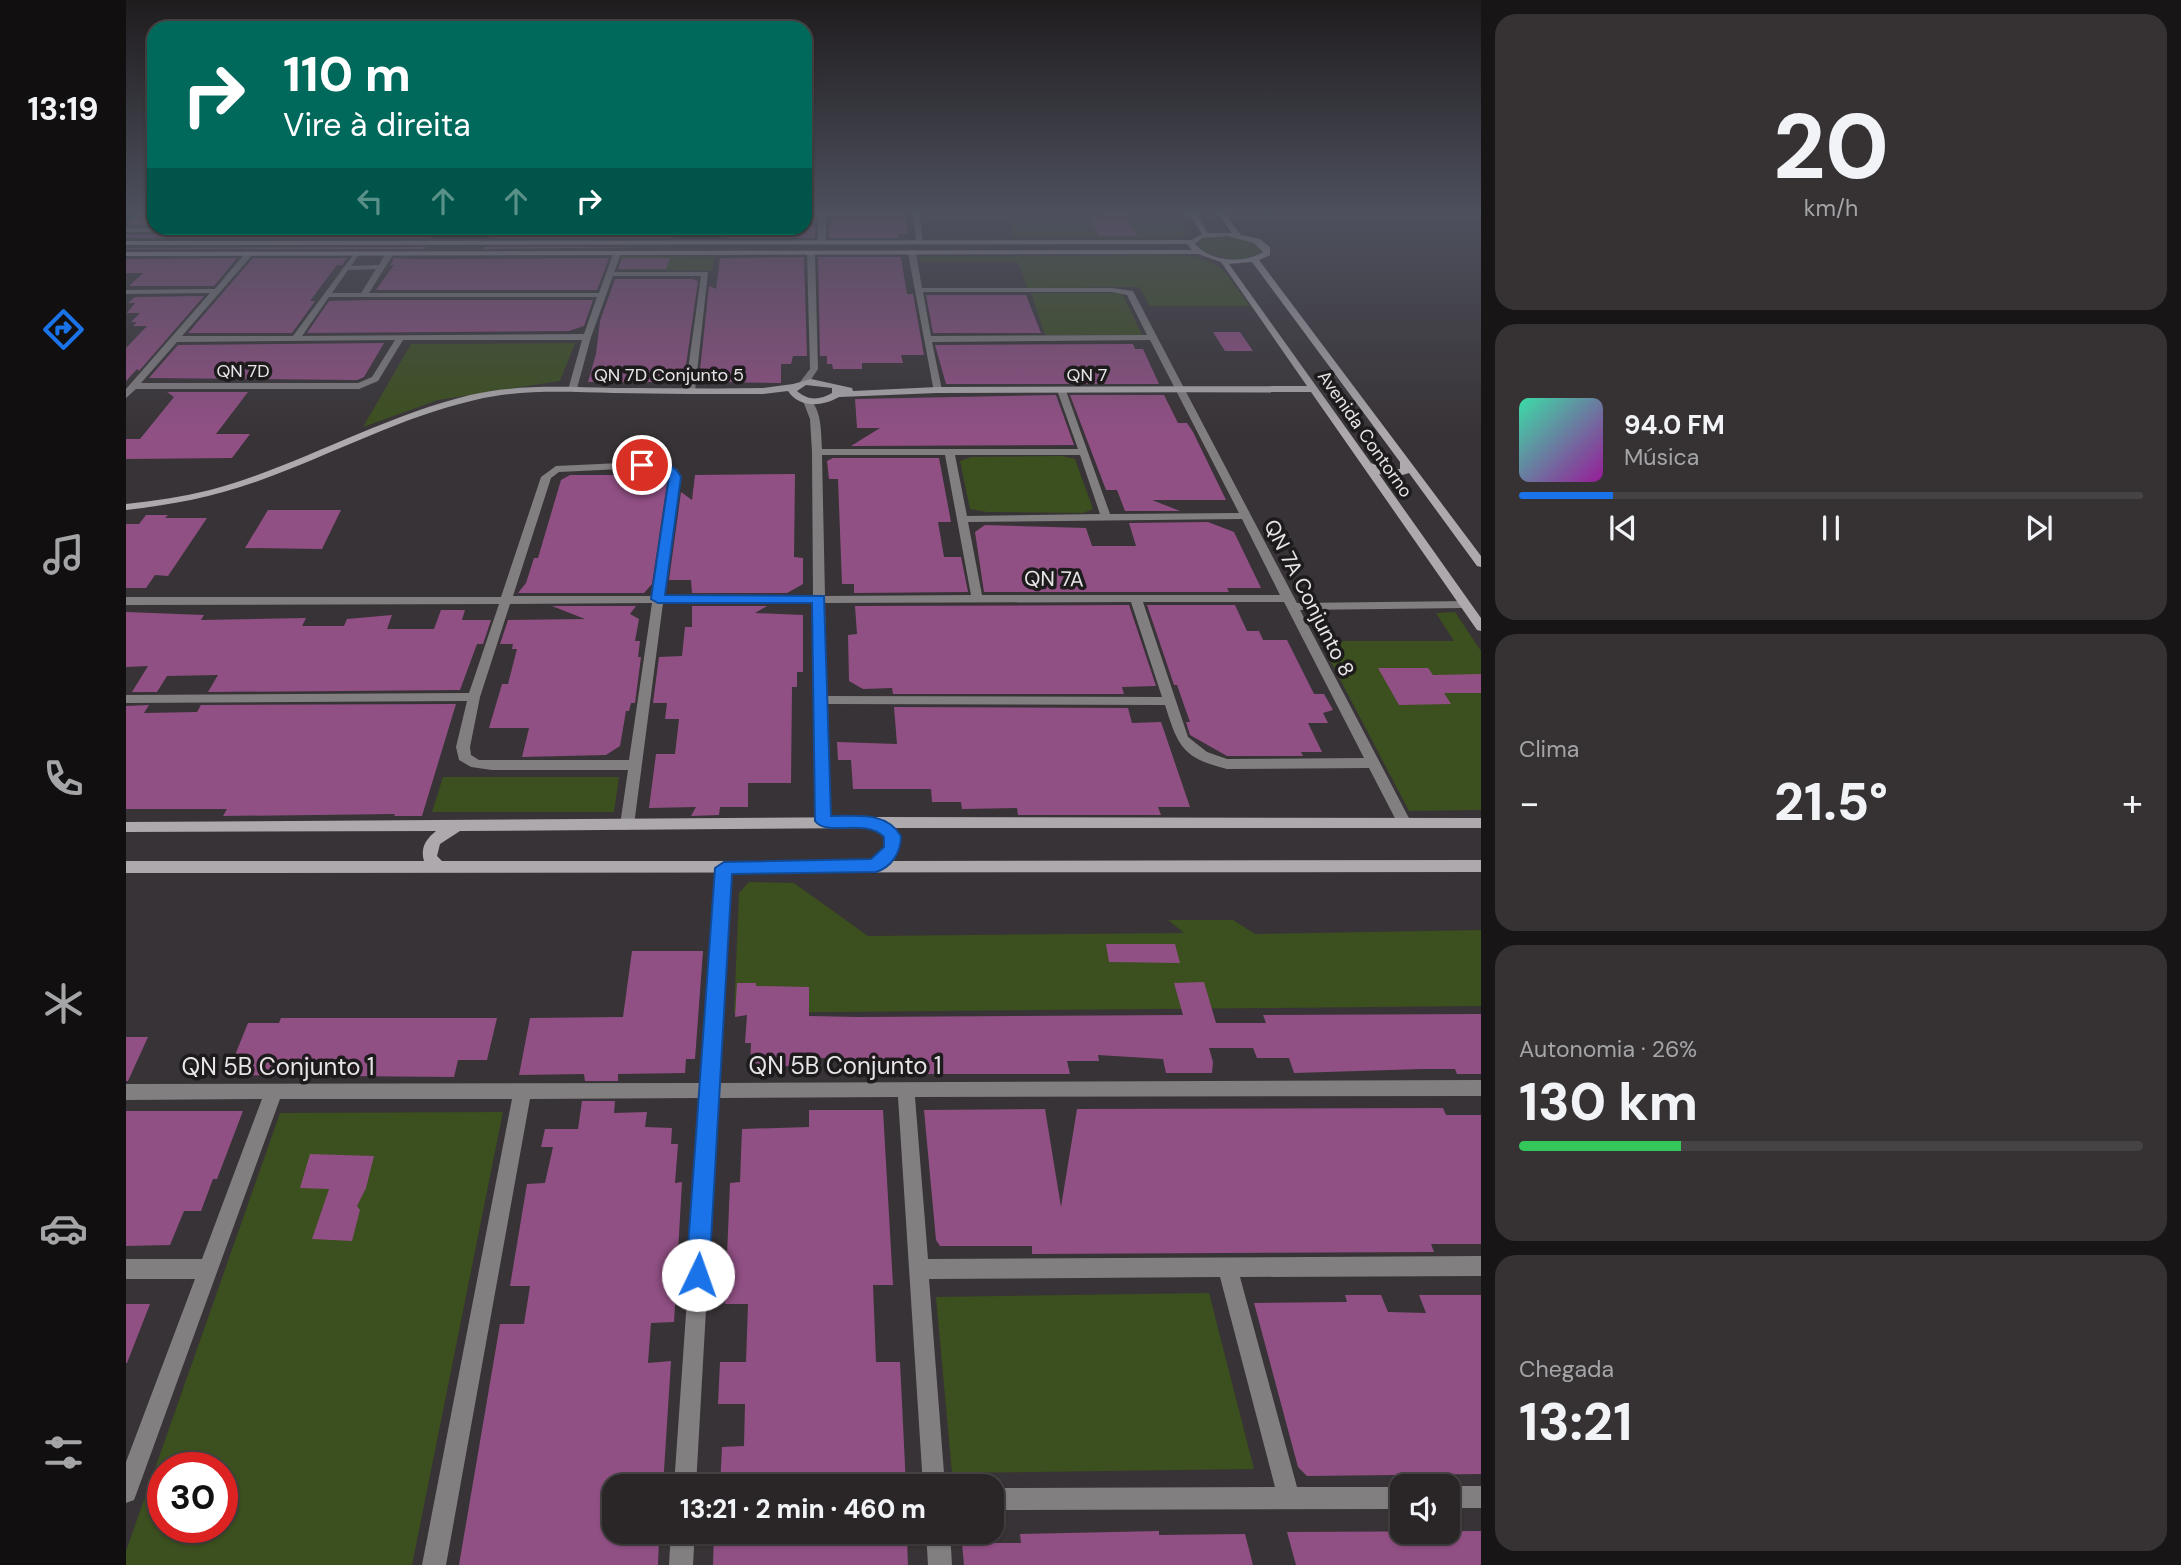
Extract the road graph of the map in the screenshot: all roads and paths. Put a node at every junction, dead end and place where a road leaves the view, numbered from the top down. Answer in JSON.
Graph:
{"nodes":[{"id":1,"x":220,"y":287,"type":"edge"},
{"id":2,"x":332,"y":287,"type":"edge"},
{"id":3,"x":368,"y":287,"type":"edge"},
{"id":4,"x":604,"y":287,"type":"edge"},
{"id":5,"x":703,"y":287,"type":"edge"},
{"id":6,"x":812,"y":287,"type":"edge"},
{"id":7,"x":919,"y":287,"type":"edge"},
{"id":8,"x":1247,"y":287,"type":"edge"},
{"id":9,"x":1275,"y":287,"type":"edge"},
{"id":10,"x":920,"y":290,"type":"junction"},
{"id":11,"x":126,"y":292,"type":"edge"},
{"id":12,"x":216,"y":292,"type":"junction"},
{"id":13,"x":326,"y":295,"type":"junction"},
{"id":14,"x":363,"y":295,"type":"junction"},
{"id":15,"x":601,"y":295,"type":"junction"},
{"id":16,"x":1276,"y":319,"type":"junction"},
{"id":17,"x":1301,"y":322,"type":"junction"},
{"id":18,"x":587,"y":337,"type":"junction"},
{"id":19,"x":1154,"y":337,"type":"junction"},
{"id":20,"x":176,"y":339,"type":"junction"},
{"id":21,"x":295,"y":339,"type":"junction"},
{"id":22,"x":400,"y":339,"type":"junction"},
{"id":23,"x":929,"y":339,"type":"junction"},
{"id":24,"x":814,"y":369,"type":"junction"},
{"id":25,"x":805,"y":382,"type":"junction"},
{"id":26,"x":825,"y":382,"type":"junction"},
{"id":27,"x":134,"y":386,"type":"junction"},
{"id":28,"x":1314,"y":389,"type":"junction"},
{"id":29,"x":573,"y":390,"type":"junction"},
{"id":30,"x":836,"y":390,"type":"junction"},
{"id":31,"x":937,"y":390,"type":"junction"},
{"id":32,"x":1062,"y":390,"type":"junction"},
{"id":33,"x":1181,"y":390,"type":"junction"},
{"id":34,"x":690,"y":391,"type":"junction"},
{"id":35,"x":794,"y":391,"type":"junction"},
{"id":36,"x":126,"y":395,"type":"edge"},
{"id":37,"x":827,"y":400,"type":"junction"},
{"id":38,"x":808,"y":401,"type":"junction"},
{"id":39,"x":815,"y":419,"type":"junction"},
{"id":40,"x":817,"y":452,"type":"junction"},
{"id":41,"x":949,"y":452,"type":"junction"},
{"id":42,"x":1082,"y":452,"type":"junction"},
{"id":43,"x":1405,"y":462,"type":"junction"},
{"id":44,"x":1366,"y":464,"type":"junction"},
{"id":45,"x":126,"y":507,"type":"edge"},
{"id":46,"x":1245,"y":516,"type":"junction"},
{"id":47,"x":1106,"y":517,"type":"junction"},
{"id":48,"x":962,"y":519,"type":"junction"},
{"id":49,"x":1481,"y":564,"type":"edge"},
{"id":50,"x":976,"y":598,"type":"junction"},
{"id":51,"x":658,"y":599,"type":"junction"},
{"id":52,"x":819,"y":599,"type":"junction"},
{"id":53,"x":1136,"y":599,"type":"junction"},
{"id":54,"x":508,"y":600,"type":"junction"},
{"id":55,"x":126,"y":601,"type":"edge"},
{"id":56,"x":1290,"y":603,"type":"junction"},
{"id":57,"x":1464,"y":604,"type":"junction"},
{"id":58,"x":1481,"y":627,"type":"edge"},
{"id":59,"x":474,"y":697,"type":"junction"},
{"id":60,"x":126,"y":699,"type":"edge"},
{"id":61,"x":821,"y":700,"type":"junction"},
{"id":62,"x":1170,"y":701,"type":"junction"},
{"id":63,"x":1373,"y":763,"type":"junction"},
{"id":64,"x":635,"y":765,"type":"junction"},
{"id":65,"x":823,"y":821,"type":"junction"},
{"id":66,"x":872,"y":822,"type":"junction"},
{"id":67,"x":1404,"y":822,"type":"junction"},
{"id":68,"x":1481,"y":823,"type":"edge"},
{"id":69,"x":627,"y":825,"type":"junction"},
{"id":70,"x":126,"y":827,"type":"edge"},
{"id":71,"x":456,"y":827,"type":"junction"},
{"id":72,"x":876,"y":865,"type":"junction"},
{"id":73,"x":1481,"y":866,"type":"edge"},
{"id":74,"x":126,"y":867,"type":"edge"},
{"id":75,"x":440,"y":868,"type":"junction"},
{"id":76,"x":724,"y":868,"type":"junction"},
{"id":77,"x":1481,"y":1088,"type":"edge"},
{"id":78,"x":274,"y":1091,"type":"junction"},
{"id":79,"x":522,"y":1091,"type":"junction"},
{"id":80,"x":709,"y":1091,"type":"junction"},
{"id":81,"x":906,"y":1091,"type":"junction"},
{"id":82,"x":126,"y":1092,"type":"edge"},
{"id":83,"x":1227,"y":1266,"type":"junction"},
{"id":84,"x":1481,"y":1266,"type":"edge"},
{"id":85,"x":126,"y":1269,"type":"edge"},
{"id":86,"x":210,"y":1269,"type":"junction"},
{"id":87,"x":918,"y":1269,"type":"junction"},
{"id":88,"x":686,"y":1474,"type":"edge"},
{"id":89,"x":933,"y":1474,"type":"edge"},
{"id":90,"x":126,"y":1492,"type":"edge"},
{"id":91,"x":1390,"y":1497,"type":"edge"},
{"id":92,"x":1460,"y":1497,"type":"edge"},
{"id":93,"x":1481,"y":1497,"type":"edge"},
{"id":94,"x":1289,"y":1498,"type":"junction"},
{"id":95,"x":1004,"y":1499,"type":"edge"},
{"id":96,"x":682,"y":1544,"type":"edge"},
{"id":97,"x":939,"y":1544,"type":"edge"},
{"id":98,"x":434,"y":1565,"type":"edge"},
{"id":99,"x":681,"y":1565,"type":"edge"},
{"id":100,"x":940,"y":1565,"type":"edge"}],
"edges":[{"from":1,"to":12,"type":"street"},
{"from":2,"to":13,"type":"street"},
{"from":3,"to":14,"type":"street"},
{"from":4,"to":15,"type":"street"},
{"from":5,"to":34,"type":"street"},
{"from":6,"to":24,"type":"street"},
{"from":7,"to":10,"type":"street"},
{"from":8,"to":16,"type":"main road","name":"Avenida Contorno"},
{"from":9,"to":17,"type":"main road","name":"Avenida Contorno"},
{"from":10,"to":19,"type":"street","name":"QN 7A Conjunto 8"},
{"from":10,"to":23,"type":"street"},
{"from":11,"to":12,"type":"street"},
{"from":12,"to":20,"type":"street"},
{"from":13,"to":14,"type":"street"},
{"from":13,"to":21,"type":"street"},
{"from":14,"to":15,"type":"street"},
{"from":15,"to":18,"type":"street"},
{"from":16,"to":17,"type":"main road"},
{"from":16,"to":28,"type":"main road","name":"Avenida Contorno"},
{"from":17,"to":43,"type":"main road","name":"Avenida Contorno"},
{"from":18,"to":22,"type":"street"},
{"from":18,"to":29,"type":"street"},
{"from":19,"to":23,"type":"street"},
{"from":19,"to":33,"type":"street","name":"QN 7A Conjunto 8"},
{"from":20,"to":21,"type":"street"},
{"from":20,"to":27,"type":"street"},
{"from":21,"to":22,"type":"street"},
{"from":22,"to":27,"type":"street","name":"QN 7D"},
{"from":23,"to":31,"type":"street"},
{"from":24,"to":25,"type":"street"},
{"from":24,"to":26,"type":"street"},
{"from":25,"to":26,"type":"main road"},
{"from":25,"to":35,"type":"main road"},
{"from":26,"to":30,"type":"main road"},
{"from":27,"to":36,"type":"street"},
{"from":28,"to":33,"type":"main road","name":"QN 7"},
{"from":28,"to":44,"type":"main road","name":"Avenida Contorno"},
{"from":29,"to":34,"type":"main road","name":"QN 7D Conjunto 5"},
{"from":29,"to":45,"type":"main road","name":"QN 7D Conjunto 5"},
{"from":30,"to":31,"type":"main road","name":"QN 7"},
{"from":30,"to":37,"type":"main road"},
{"from":31,"to":32,"type":"main road","name":"QN 7"},
{"from":32,"to":33,"type":"main road","name":"QN 7"},
{"from":32,"to":42,"type":"street"},
{"from":33,"to":46,"type":"street","name":"QN 7A Conjunto 8"},
{"from":34,"to":35,"type":"main road","name":"QN 7D Conjunto 5"},
{"from":35,"to":38,"type":"main road","name":"QN 7D Conjunto 5"},
{"from":37,"to":38,"type":"main road"},
{"from":37,"to":39,"type":"street"},
{"from":38,"to":39,"type":"street"},
{"from":39,"to":40,"type":"street"},
{"from":40,"to":41,"type":"street"},
{"from":40,"to":52,"type":"street"},
{"from":41,"to":42,"type":"street"},
{"from":41,"to":48,"type":"street"},
{"from":42,"to":47,"type":"street"},
{"from":43,"to":44,"type":"main road"},
{"from":43,"to":49,"type":"main road","name":"Avenida Contorno"},
{"from":44,"to":57,"type":"main road","name":"Avenida Contorno"},
{"from":46,"to":47,"type":"street"},
{"from":46,"to":56,"type":"street","name":"QN 7A Conjunto 8"},
{"from":47,"to":48,"type":"street"},
{"from":48,"to":50,"type":"street"},
{"from":50,"to":52,"type":"street","name":"QN 7A"},
{"from":50,"to":53,"type":"street","name":"QN 7A"},
{"from":51,"to":52,"type":"street","name":"QN 7A"},
{"from":51,"to":54,"type":"street","name":"QN 7A"},
{"from":51,"to":54,"type":"street"},
{"from":51,"to":64,"type":"street"},
{"from":52,"to":61,"type":"street"},
{"from":53,"to":56,"type":"street","name":"QN 7A"},
{"from":53,"to":62,"type":"street"},
{"from":54,"to":55,"type":"street","name":"QN 7A"},
{"from":54,"to":59,"type":"street"},
{"from":56,"to":57,"type":"street","name":"QN 7A"},
{"from":56,"to":63,"type":"street","name":"QN 7A Conjunto 8"},
{"from":57,"to":58,"type":"main road","name":"Avenida Contorno"},
{"from":59,"to":60,"type":"street"},
{"from":59,"to":64,"type":"street"},
{"from":61,"to":62,"type":"street"},
{"from":61,"to":65,"type":"street"},
{"from":62,"to":63,"type":"street"},
{"from":63,"to":67,"type":"street","name":"QN 7A Conjunto 8"},
{"from":64,"to":69,"type":"street"},
{"from":65,"to":66,"type":"main road"},
{"from":65,"to":69,"type":"main road"},
{"from":66,"to":67,"type":"main road"},
{"from":66,"to":72,"type":"main road"},
{"from":67,"to":68,"type":"main road"},
{"from":69,"to":71,"type":"main road"},
{"from":70,"to":71,"type":"main road"},
{"from":71,"to":75,"type":"main road"},
{"from":72,"to":73,"type":"main road"},
{"from":72,"to":76,"type":"main road"},
{"from":74,"to":75,"type":"main road"},
{"from":75,"to":76,"type":"main road"},
{"from":76,"to":80,"type":"street"},
{"from":77,"to":81,"type":"street","name":"QN 5B Conjunto 1"},
{"from":78,"to":79,"type":"street","name":"QN 5B Conjunto 1"},
{"from":78,"to":82,"type":"street","name":"QN 5B Conjunto 1"},
{"from":78,"to":86,"type":"street"},
{"from":79,"to":80,"type":"street","name":"QN 5B Conjunto 1"},
{"from":79,"to":98,"type":"street"},
{"from":80,"to":81,"type":"street","name":"QN 5B Conjunto 1"},
{"from":80,"to":88,"type":"street"},
{"from":81,"to":87,"type":"street"},
{"from":83,"to":84,"type":"street"},
{"from":83,"to":87,"type":"street"},
{"from":83,"to":94,"type":"street"},
{"from":85,"to":86,"type":"street"},
{"from":86,"to":90,"type":"street"},
{"from":87,"to":89,"type":"street"},
{"from":91,"to":94,"type":"street"},
{"from":92,"to":93,"type":"street"},
{"from":94,"to":95,"type":"street"},
{"from":96,"to":99,"type":"street"},
{"from":97,"to":100,"type":"street"}]}
